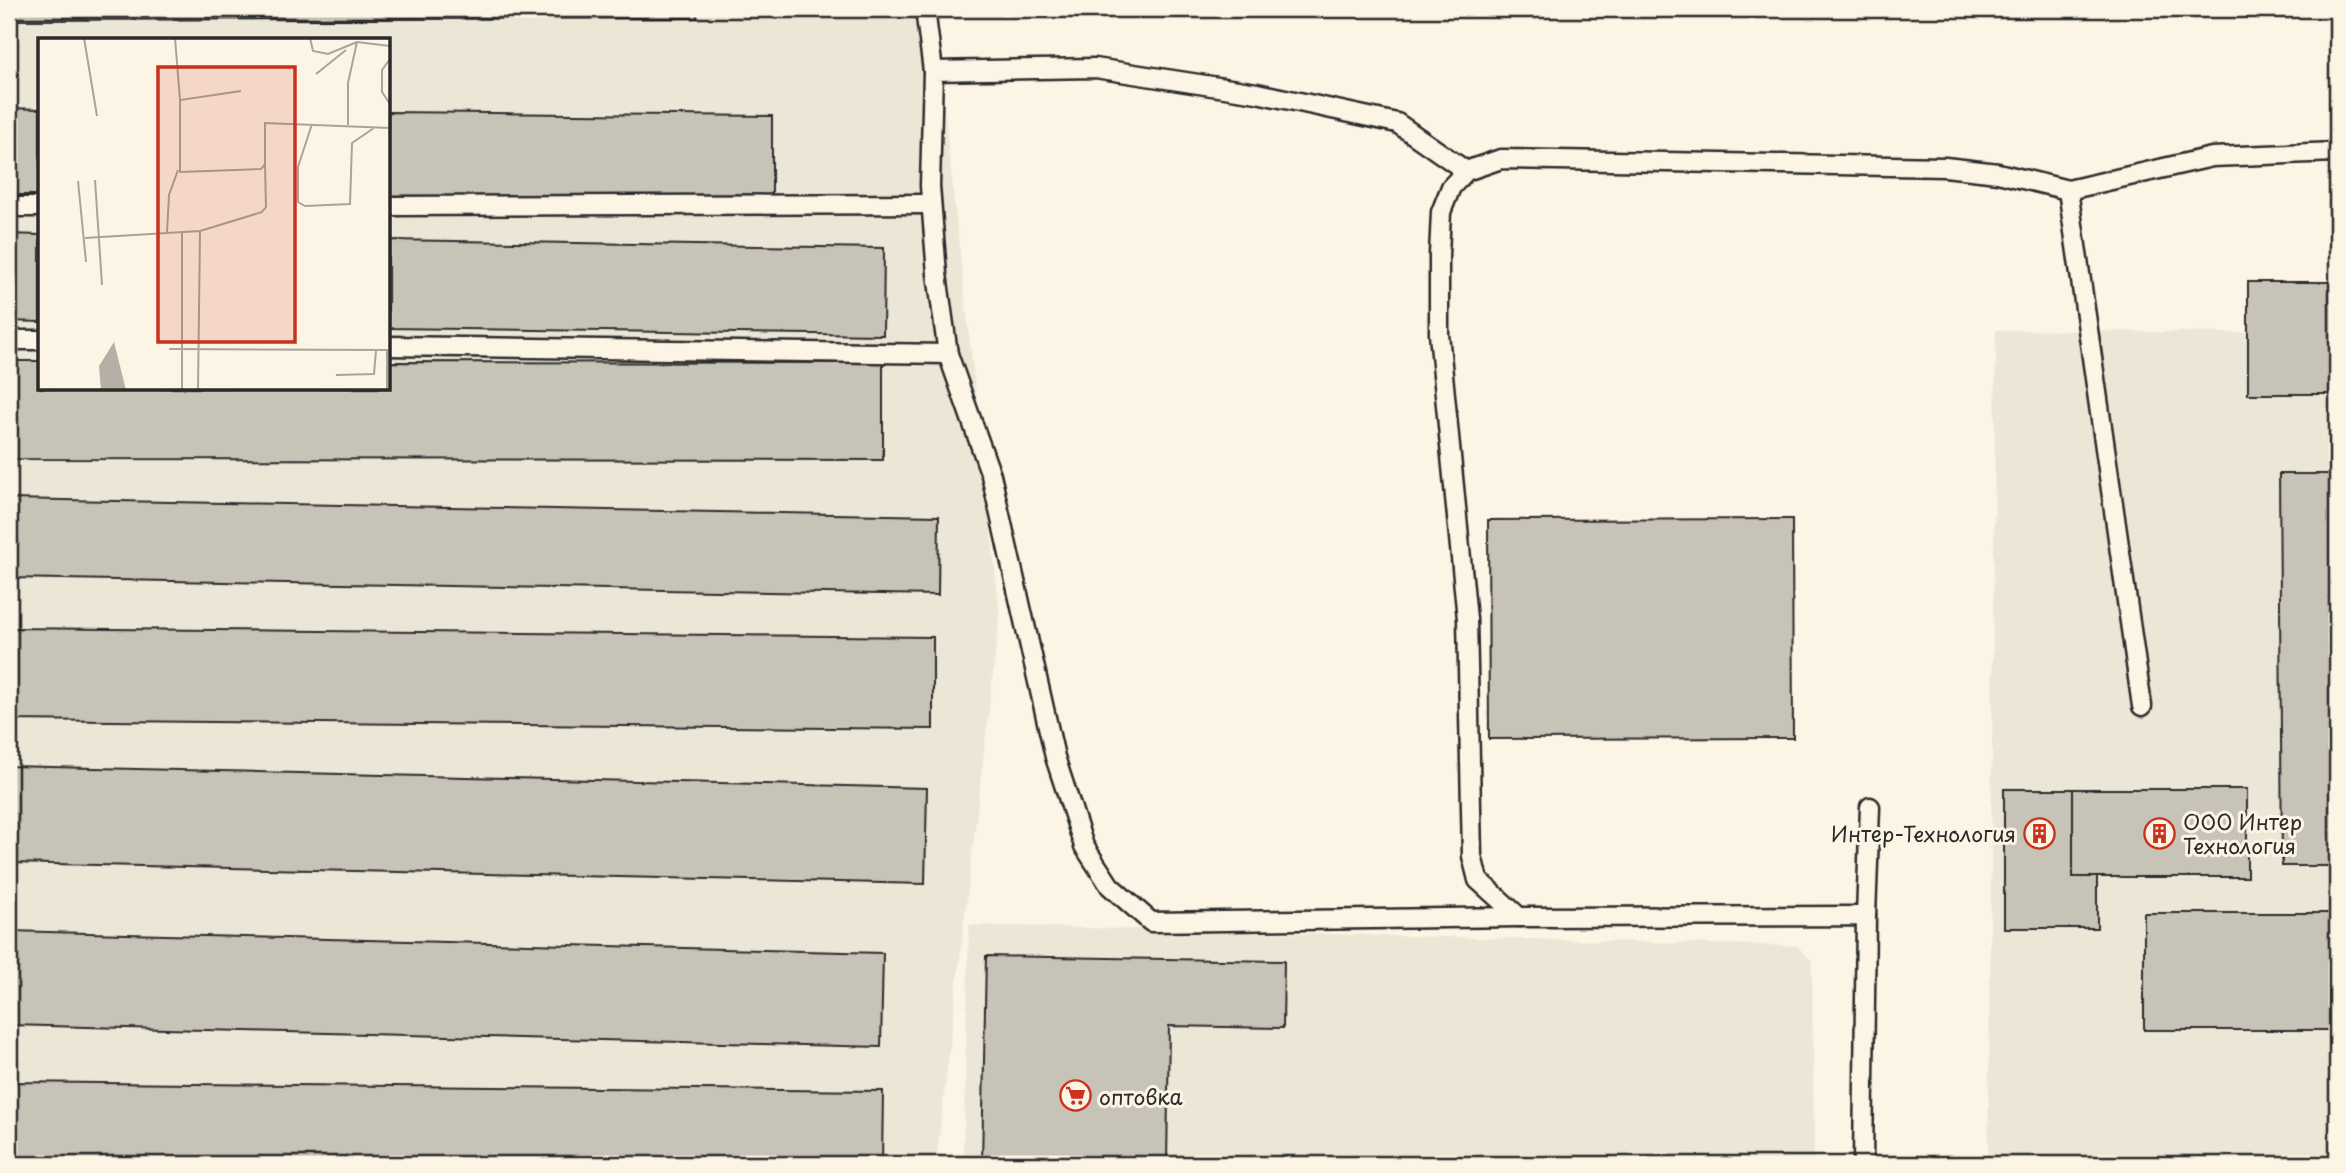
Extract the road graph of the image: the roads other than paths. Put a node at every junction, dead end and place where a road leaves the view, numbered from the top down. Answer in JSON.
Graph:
{"nodes":[{"id":1,"x":925,"y":9,"type":"edge"},
{"id":2,"x":933,"y":71,"type":"junction"},
{"id":3,"x":2337,"y":152,"type":"edge"},
{"id":4,"x":1466,"y":171,"type":"junction"},
{"id":5,"x":2068,"y":190,"type":"junction"},
{"id":6,"x":931,"y":204,"type":"junction"},
{"id":7,"x":390,"y":206,"type":"edge"},
{"id":8,"x":9,"y":207,"type":"edge"},
{"id":9,"x":38,"y":207,"type":"edge"},
{"id":10,"x":9,"y":340,"type":"edge"},
{"id":11,"x":38,"y":340,"type":"edge"},
{"id":12,"x":390,"y":346,"type":"edge"},
{"id":13,"x":948,"y":354,"type":"junction"},
{"id":14,"x":2142,"y":706,"type":"dead end"},
{"id":15,"x":1870,"y":807,"type":"dead end"},
{"id":16,"x":1866,"y":916,"type":"junction"},
{"id":17,"x":1519,"y":917,"type":"junction"},
{"id":18,"x":1863,"y":1164,"type":"edge"}],
"edges":[{"from":1,"to":2,"type":"lane"},
{"from":2,"to":4,"type":"lane"},
{"from":2,"to":6,"type":"lane"},
{"from":3,"to":5,"type":"lane"},
{"from":4,"to":5,"type":"lane"},
{"from":4,"to":17,"type":"lane"},
{"from":5,"to":14,"type":"lane"},
{"from":6,"to":7,"type":"lane"},
{"from":6,"to":13,"type":"lane"},
{"from":8,"to":9,"type":"lane"},
{"from":10,"to":11,"type":"lane"},
{"from":12,"to":13,"type":"lane"},
{"from":13,"to":17,"type":"lane"},
{"from":15,"to":16,"type":"lane"},
{"from":16,"to":17,"type":"lane"},
{"from":16,"to":18,"type":"lane"}]}
